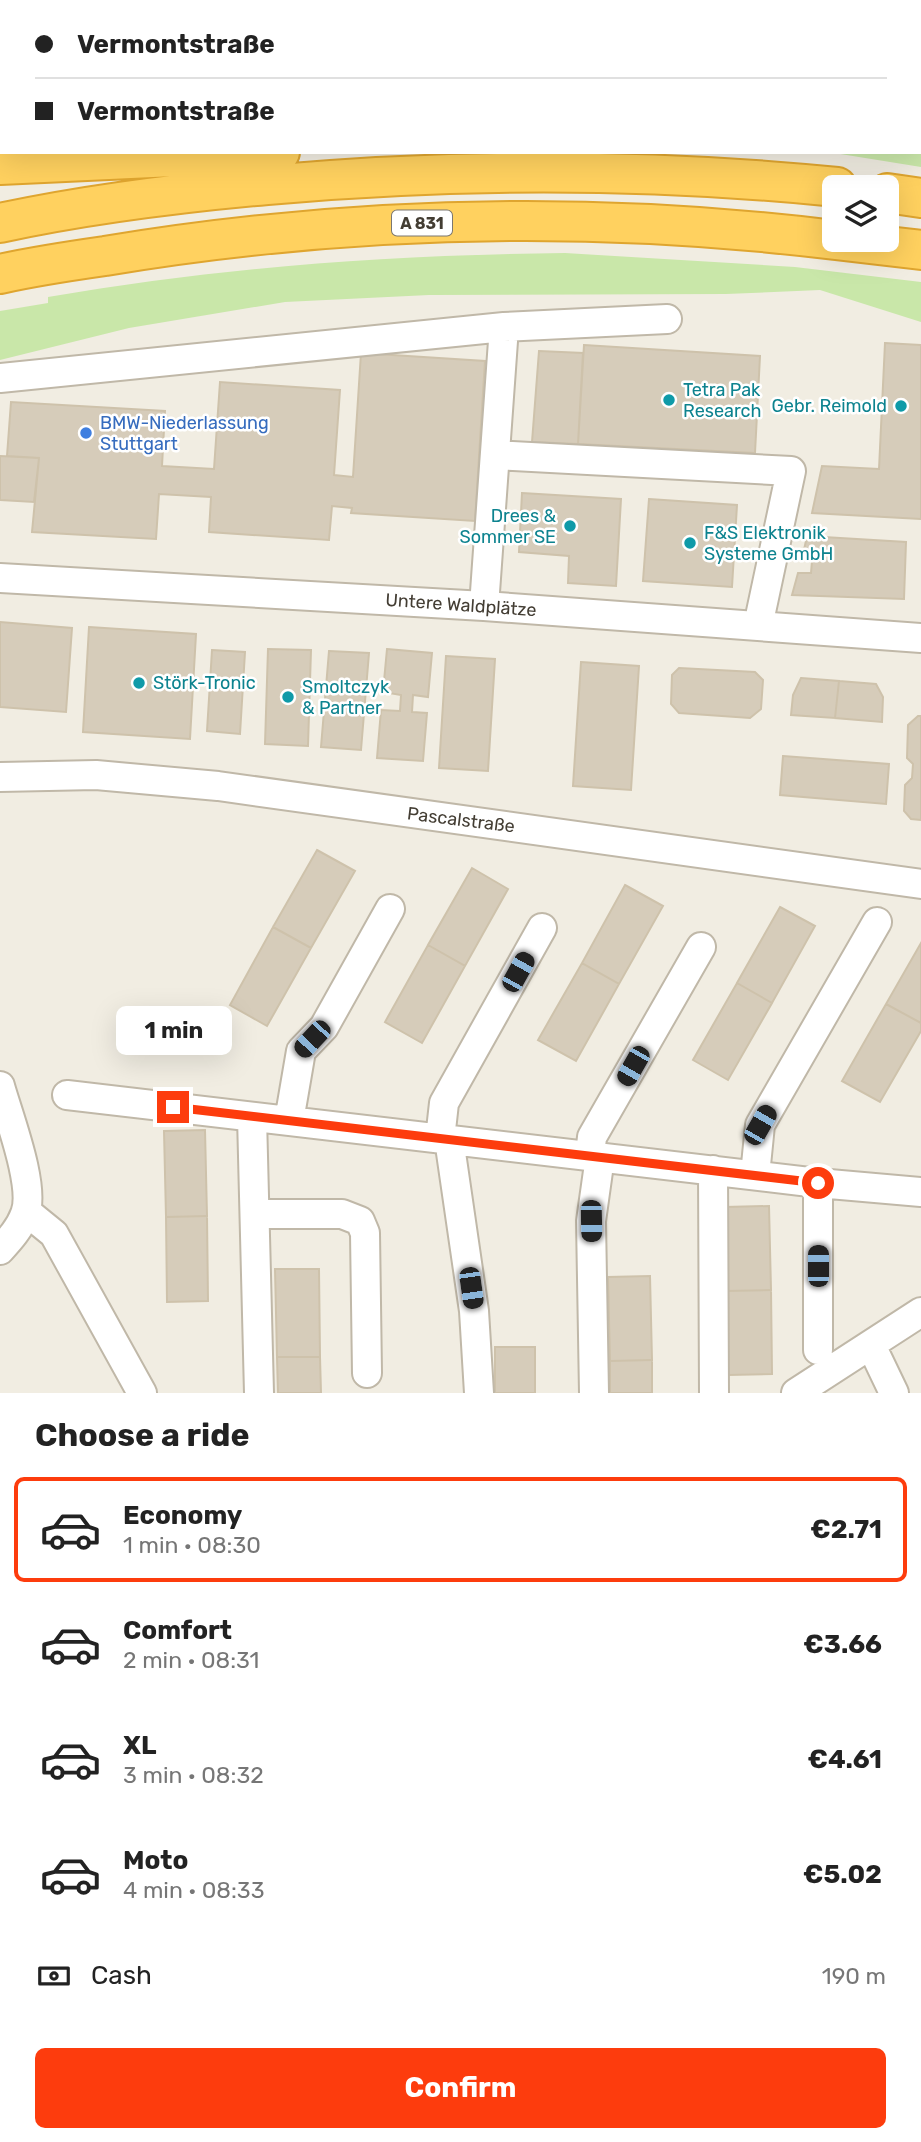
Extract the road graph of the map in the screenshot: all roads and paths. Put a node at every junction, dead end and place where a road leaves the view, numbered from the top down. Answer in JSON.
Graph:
{"nodes":[{"id":1,"x":239,"y":154,"type":"edge"},
{"id":2,"x":510,"y":154,"type":"edge"},
{"id":3,"x":12,"y":165,"type":"edge"},
{"id":4,"x":571,"y":171,"type":"junction"},
{"id":5,"x":822,"y":186,"type":"edge"},
{"id":6,"x":899,"y":195,"type":"edge"},
{"id":7,"x":921,"y":198,"type":"edge"},
{"id":8,"x":9,"y":221,"type":"edge"},
{"id":9,"x":822,"y":238,"type":"edge"},
{"id":10,"x":899,"y":247,"type":"edge"},
{"id":11,"x":921,"y":250,"type":"edge"},
{"id":12,"x":6,"y":272,"type":"edge"},
{"id":13,"x":667,"y":320,"type":"dead end"},
{"id":14,"x":504,"y":327,"type":"junction"},
{"id":15,"x":0,"y":378,"type":"edge"},
{"id":16,"x":496,"y":455,"type":"junction"},
{"id":17,"x":0,"y":578,"type":"edge"},
{"id":18,"x":484,"y":606,"type":"junction"},
{"id":19,"x":758,"y":626,"type":"junction"},
{"id":20,"x":921,"y":638,"type":"edge"},
{"id":21,"x":0,"y":777,"type":"edge"},
{"id":22,"x":921,"y":884,"type":"edge"},
{"id":23,"x":390,"y":909,"type":"dead end"},
{"id":24,"x":877,"y":922,"type":"dead end"},
{"id":25,"x":542,"y":928,"type":"dead end"},
{"id":26,"x":701,"y":947,"type":"dead end"},
{"id":27,"x":0,"y":1086,"type":"edge"},
{"id":28,"x":67,"y":1095,"type":"dead end"},
{"id":29,"x":252,"y":1117,"type":"junction"},
{"id":30,"x":289,"y":1121,"type":"junction"},
{"id":31,"x":445,"y":1139,"type":"junction"},
{"id":32,"x":9,"y":1148,"type":"edge"},
{"id":33,"x":595,"y":1157,"type":"junction"},
{"id":34,"x":712,"y":1170,"type":"junction"},
{"id":35,"x":755,"y":1175,"type":"junction"},
{"id":36,"x":818,"y":1183,"type":"junction"},
{"id":37,"x":921,"y":1192,"type":"edge"},
{"id":38,"x":27,"y":1212,"type":"junction"},
{"id":39,"x":255,"y":1214,"type":"junction"},
{"id":40,"x":0,"y":1250,"type":"edge"},
{"id":41,"x":921,"y":1312,"type":"edge"},
{"id":42,"x":871,"y":1345,"type":"junction"},
{"id":43,"x":818,"y":1350,"type":"dead end"},
{"id":44,"x":367,"y":1373,"type":"dead end"},
{"id":45,"x":142,"y":1393,"type":"edge"},
{"id":46,"x":259,"y":1393,"type":"edge"},
{"id":47,"x":479,"y":1393,"type":"edge"},
{"id":48,"x":594,"y":1393,"type":"edge"},
{"id":49,"x":714,"y":1393,"type":"edge"},
{"id":50,"x":796,"y":1393,"type":"edge"},
{"id":51,"x":894,"y":1393,"type":"edge"}],
"edges":[{"from":1,"to":3,"type":"highway"},
{"from":2,"to":4,"type":"highway"},
{"from":4,"to":5,"type":"highway"},
{"from":4,"to":8,"type":"highway"},
{"from":6,"to":7,"type":"highway"},
{"from":9,"to":12,"type":"highway","number":"A 831"},
{"from":10,"to":11,"type":"highway","number":"A 831"},
{"from":13,"to":14,"type":"street"},
{"from":14,"to":15,"type":"street"},
{"from":14,"to":16,"type":"street"},
{"from":16,"to":18,"type":"street"},
{"from":16,"to":19,"type":"street"},
{"from":17,"to":18,"type":"street","name":"Untere Waldplätze"},
{"from":18,"to":19,"type":"street","name":"Untere Waldplätze"},
{"from":19,"to":20,"type":"street","name":"Untere Waldplätze"},
{"from":21,"to":22,"type":"street","name":"Pascalstraße"},
{"from":23,"to":30,"type":"street"},
{"from":24,"to":35,"type":"street"},
{"from":25,"to":31,"type":"street"},
{"from":26,"to":33,"type":"street"},
{"from":27,"to":32,"type":"street"},
{"from":28,"to":29,"type":"street"},
{"from":29,"to":30,"type":"street"},
{"from":29,"to":39,"type":"street"},
{"from":30,"to":31,"type":"street"},
{"from":31,"to":33,"type":"street"},
{"from":31,"to":47,"type":"street"},
{"from":32,"to":38,"type":"street"},
{"from":33,"to":34,"type":"street"},
{"from":33,"to":48,"type":"street"},
{"from":34,"to":35,"type":"street"},
{"from":34,"to":49,"type":"street"},
{"from":35,"to":36,"type":"street"},
{"from":36,"to":37,"type":"street"},
{"from":36,"to":43,"type":"street"},
{"from":38,"to":40,"type":"street"},
{"from":38,"to":45,"type":"street"},
{"from":39,"to":44,"type":"street"},
{"from":39,"to":46,"type":"street"},
{"from":41,"to":42,"type":"street"},
{"from":42,"to":50,"type":"street"},
{"from":42,"to":51,"type":"street"}]}
